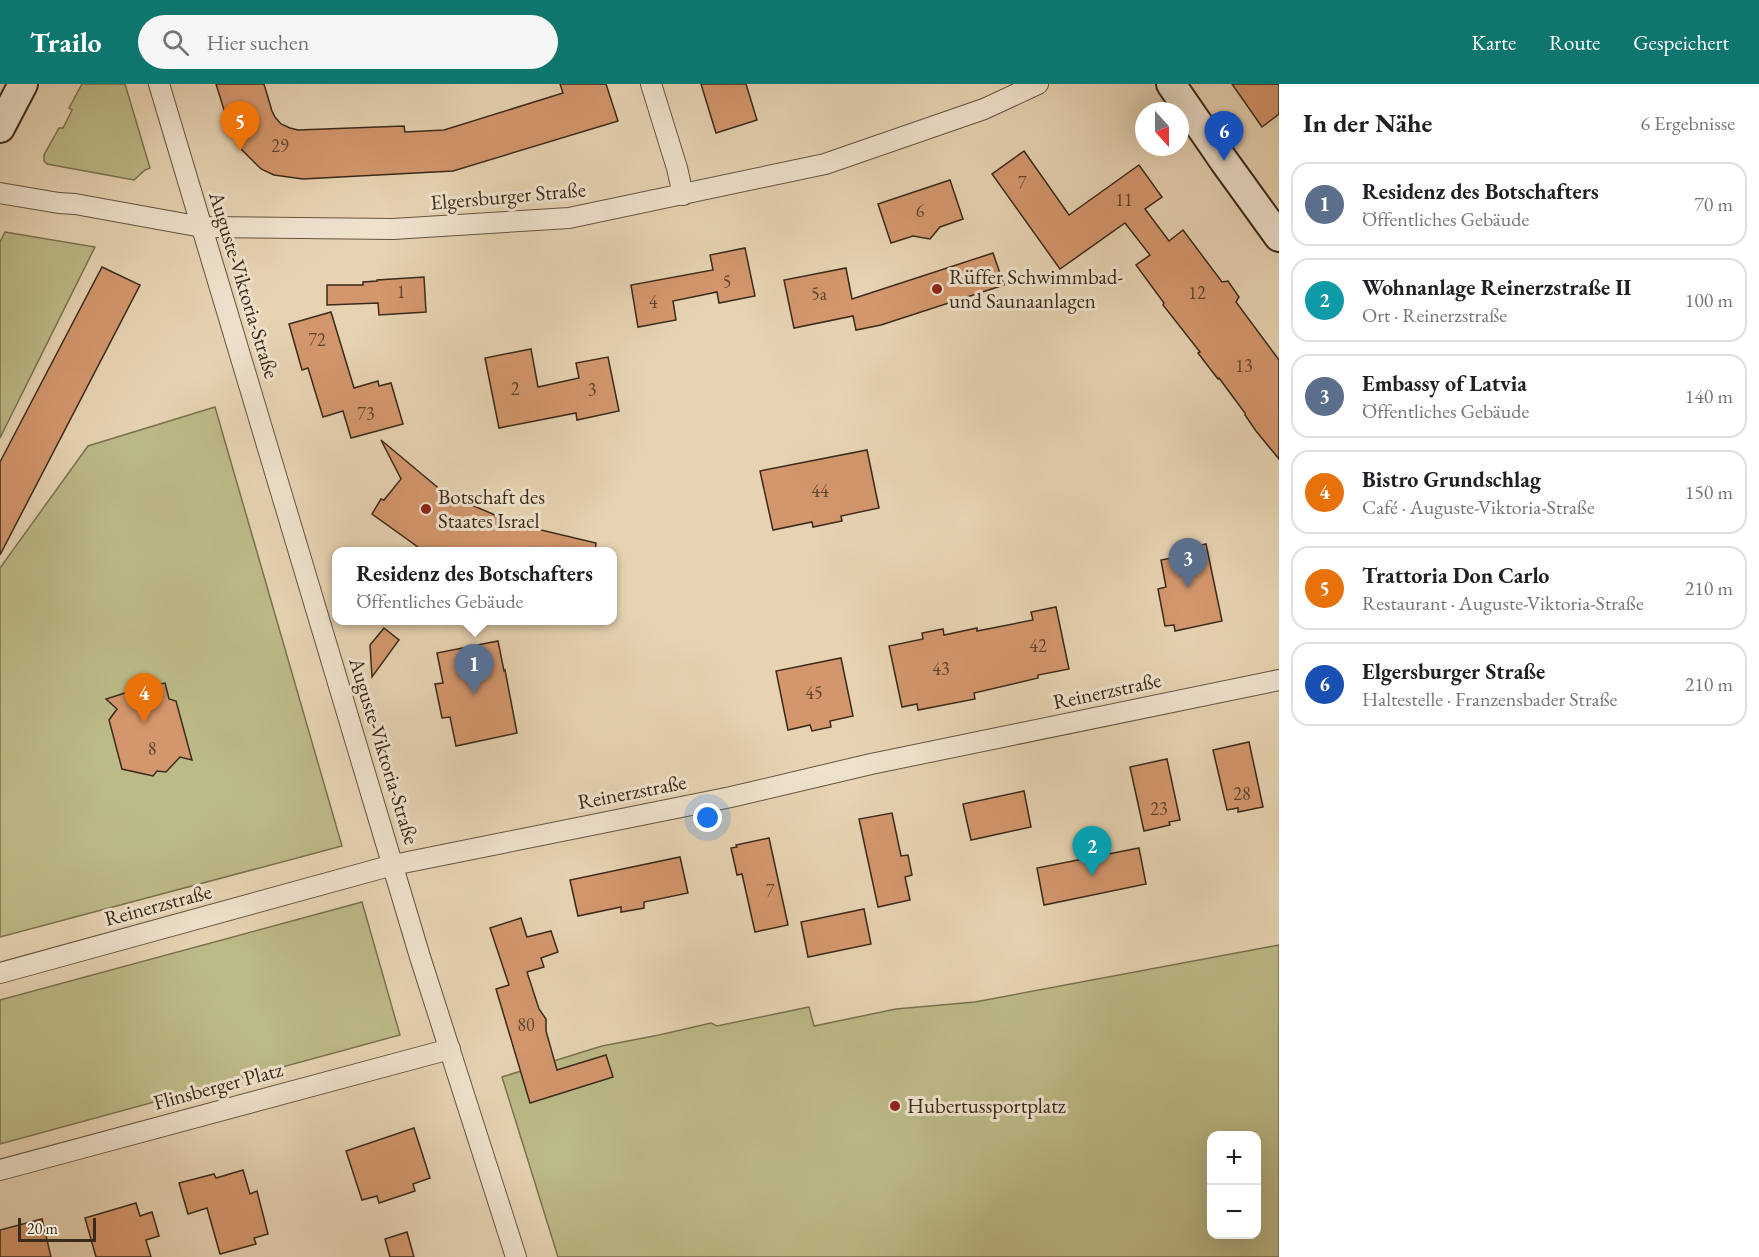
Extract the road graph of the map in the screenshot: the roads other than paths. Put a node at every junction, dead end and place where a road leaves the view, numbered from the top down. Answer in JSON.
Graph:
{"nodes":[{"id":1,"x":23,"y":84,"type":"edge"},
{"id":2,"x":159,"y":84,"type":"edge"},
{"id":3,"x":651,"y":84,"type":"edge"},
{"id":4,"x":1038,"y":84,"type":"edge"},
{"id":5,"x":1172,"y":84,"type":"edge"},
{"id":6,"x":0,"y":128,"type":"edge"},
{"id":7,"x":0,"y":193,"type":"edge"},
{"id":8,"x":683,"y":195,"type":"junction"},
{"id":9,"x":202,"y":227,"type":"junction"},
{"id":10,"x":1279,"y":237,"type":"edge"},
{"id":11,"x":1279,"y":681,"type":"edge"},
{"id":12,"x":393,"y":866,"type":"junction"},
{"id":13,"x":0,"y":973,"type":"edge"},
{"id":14,"x":450,"y":1049,"type":"junction"},
{"id":15,"x":0,"y":1170,"type":"edge"},
{"id":16,"x":516,"y":1257,"type":"edge"}],
"edges":[{"from":1,"to":6,"type":"street"},
{"from":2,"to":9,"type":"street","name":"Auguste-Viktoria-Straße"},
{"from":3,"to":8,"type":"street"},
{"from":4,"to":8,"type":"street","name":"Elgersburger Straße"},
{"from":5,"to":10,"type":"street"},
{"from":7,"to":9,"type":"street","name":"Elgersburger Straße"},
{"from":8,"to":9,"type":"street","name":"Elgersburger Straße"},
{"from":9,"to":12,"type":"street","name":"Auguste-Viktoria-Straße"},
{"from":11,"to":12,"type":"street","name":"Reinerzstraße"},
{"from":12,"to":13,"type":"street","name":"Reinerzstraße"},
{"from":12,"to":14,"type":"street","name":"Auguste-Viktoria-Straße"},
{"from":14,"to":15,"type":"street","name":"Flinsberger Platz"},
{"from":14,"to":16,"type":"street","name":"Auguste-Viktoria-Straße"}]}
